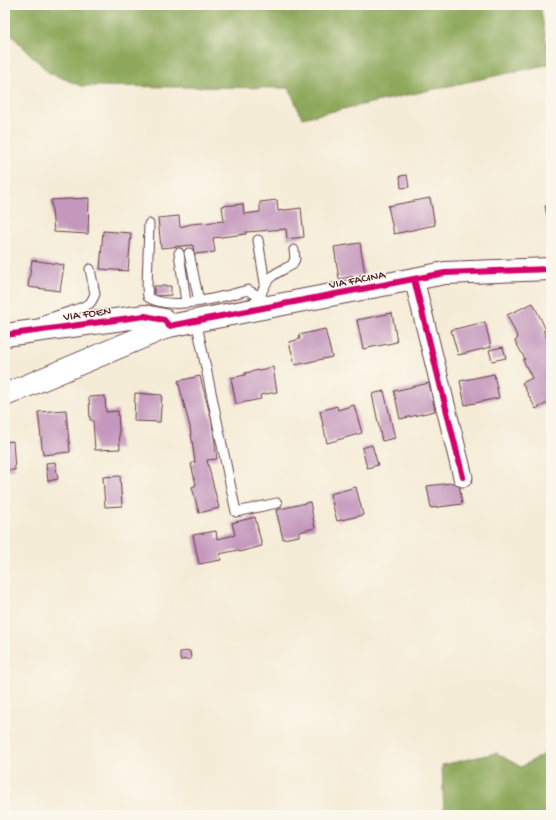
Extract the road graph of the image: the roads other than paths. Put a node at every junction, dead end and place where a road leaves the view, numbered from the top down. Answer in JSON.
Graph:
{"nodes":[{"id":1,"x":149,"y":224,"type":"dead end"},
{"id":2,"x":258,"y":240,"type":"dead end"},
{"id":3,"x":294,"y":250,"type":"dead end"},
{"id":4,"x":179,"y":253,"type":"dead end"},
{"id":5,"x":189,"y":253,"type":"dead end"},
{"id":6,"x":90,"y":269,"type":"dead end"},
{"id":7,"x":551,"y":269,"type":"edge"},
{"id":8,"x":414,"y":279,"type":"junction"},
{"id":9,"x":265,"y":283,"type":"junction"},
{"id":10,"x":263,"y":302,"type":"junction"},
{"id":11,"x":194,"y":308,"type":"junction"},
{"id":12,"x":169,"y":326,"type":"junction"},
{"id":13,"x":40,"y":330,"type":"junction"},
{"id":14,"x":5,"y":335,"type":"edge"},
{"id":15,"x":5,"y":395,"type":"edge"},
{"id":16,"x":463,"y":477,"type":"dead end"},
{"id":17,"x":277,"y":503,"type":"dead end"}],
"edges":[{"from":1,"to":11,"type":"lane"},
{"from":2,"to":9,"type":"lane"},
{"from":3,"to":9,"type":"lane"},
{"from":4,"to":11,"type":"lane"},
{"from":5,"to":11,"type":"lane"},
{"from":6,"to":13,"type":"lane"},
{"from":7,"to":8,"type":"main road","name":"VIA FACINA"},
{"from":8,"to":10,"type":"main road","name":"VIA FACINA"},
{"from":8,"to":16,"type":"street"},
{"from":9,"to":10,"type":"lane"},
{"from":10,"to":11,"type":"main road","name":"VIA FACINA"},
{"from":11,"to":12,"type":"main road","name":"VIA FACINA"},
{"from":11,"to":17,"type":"lane"},
{"from":12,"to":13,"type":"main road","name":"VIA FOEN"},
{"from":12,"to":15,"type":"main road","name":"VIA FACINA"},
{"from":13,"to":14,"type":"main road","name":"VIA FOEN"}]}
